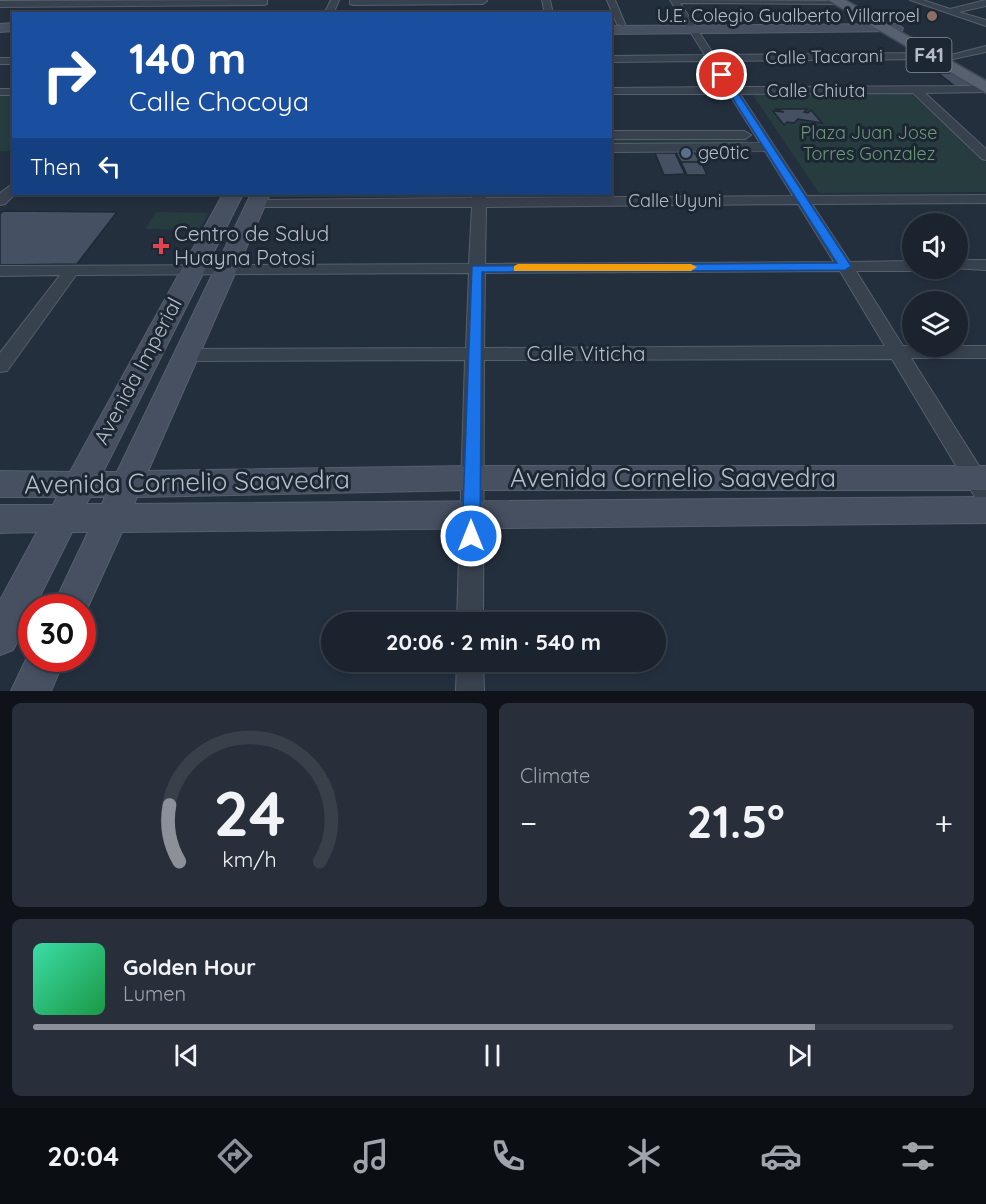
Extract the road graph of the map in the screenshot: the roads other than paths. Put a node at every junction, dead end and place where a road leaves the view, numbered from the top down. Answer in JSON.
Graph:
{"nodes":[{"id":1,"x":611,"y":0,"type":"edge"},
{"id":2,"x":674,"y":0,"type":"edge"},
{"id":3,"x":751,"y":0,"type":"edge"},
{"id":4,"x":835,"y":0,"type":"edge"},
{"id":5,"x":848,"y":0,"type":"edge"},
{"id":6,"x":914,"y":0,"type":"edge"},
{"id":7,"x":137,"y":1,"type":"edge"},
{"id":8,"x":201,"y":1,"type":"edge"},
{"id":9,"x":265,"y":1,"type":"edge"},
{"id":10,"x":353,"y":1,"type":"edge"},
{"id":11,"x":419,"y":1,"type":"edge"},
{"id":12,"x":483,"y":1,"type":"edge"},
{"id":13,"x":986,"y":3,"type":"edge"},
{"id":14,"x":0,"y":4,"type":"edge"},
{"id":15,"x":949,"y":11,"type":"junction"},
{"id":16,"x":125,"y":12,"type":"edge"},
{"id":17,"x":986,"y":23,"type":"edge"},
{"id":18,"x":885,"y":25,"type":"junction"},
{"id":19,"x":614,"y":26,"type":"edge"},
{"id":20,"x":690,"y":27,"type":"junction"},
{"id":21,"x":986,"y":49,"type":"edge"},
{"id":22,"x":930,"y":56,"type":"junction"},
{"id":23,"x":948,"y":57,"type":"junction"},
{"id":24,"x":612,"y":59,"type":"edge"},
{"id":25,"x":711,"y":59,"type":"junction"},
{"id":26,"x":986,"y":79,"type":"edge"},
{"id":27,"x":986,"y":89,"type":"edge"},
{"id":28,"x":916,"y":90,"type":"junction"},
{"id":29,"x":612,"y":91,"type":"edge"},
{"id":30,"x":733,"y":91,"type":"junction"},
{"id":31,"x":612,"y":135,"type":"edge"},
{"id":32,"x":766,"y":141,"type":"junction"},
{"id":33,"x":612,"y":148,"type":"edge"},
{"id":34,"x":986,"y":156,"type":"edge"},
{"id":35,"x":12,"y":189,"type":"edge"},
{"id":36,"x":232,"y":195,"type":"edge"},
{"id":37,"x":479,"y":198,"type":"edge"},
{"id":38,"x":986,"y":198,"type":"edge"},
{"id":39,"x":258,"y":199,"type":"edge"},
{"id":40,"x":803,"y":200,"type":"junction"},
{"id":41,"x":0,"y":201,"type":"edge"},
{"id":42,"x":986,"y":265,"type":"edge"},
{"id":43,"x":845,"y":266,"type":"junction"},
{"id":44,"x":902,"y":266,"type":"edge"},
{"id":45,"x":968,"y":266,"type":"edge"},
{"id":46,"x":476,"y":268,"type":"junction"},
{"id":47,"x":72,"y":270,"type":"junction"},
{"id":48,"x":0,"y":271,"type":"edge"},
{"id":49,"x":190,"y":272,"type":"junction"},
{"id":50,"x":225,"y":272,"type":"junction"},
{"id":51,"x":896,"y":352,"type":"junction"},
{"id":52,"x":986,"y":352,"type":"edge"},
{"id":53,"x":476,"y":355,"type":"junction"},
{"id":54,"x":185,"y":356,"type":"junction"},
{"id":55,"x":0,"y":366,"type":"edge"},
{"id":56,"x":471,"y":478,"type":"junction"},
{"id":57,"x":0,"y":484,"type":"edge"},
{"id":58,"x":128,"y":484,"type":"junction"},
{"id":59,"x":982,"y":484,"type":"edge"},
{"id":60,"x":79,"y":485,"type":"junction"},
{"id":61,"x":986,"y":510,"type":"edge"},
{"id":62,"x":471,"y":514,"type":"junction"},
{"id":63,"x":63,"y":518,"type":"junction"},
{"id":64,"x":112,"y":518,"type":"junction"},
{"id":65,"x":0,"y":519,"type":"edge"},
{"id":66,"x":77,"y":594,"type":"edge"},
{"id":67,"x":470,"y":612,"type":"edge"},
{"id":68,"x":0,"y":637,"type":"edge"},
{"id":69,"x":40,"y":672,"type":"edge"},
{"id":70,"x":470,"y":672,"type":"edge"},
{"id":71,"x":31,"y":691,"type":"edge"},
{"id":72,"x":470,"y":691,"type":"edge"}],
"edges":[{"from":1,"to":19,"type":"street"},
{"from":2,"to":3,"type":"street"},
{"from":2,"to":20,"type":"street"},
{"from":3,"to":4,"type":"street"},
{"from":4,"to":18,"type":"main road","number":"F41"},
{"from":5,"to":18,"type":"main road","number":"F41"},
{"from":6,"to":15,"type":"street"},
{"from":7,"to":8,"type":"street"},
{"from":7,"to":14,"type":"street"},
{"from":7,"to":16,"type":"street"},
{"from":8,"to":9,"type":"street"},
{"from":10,"to":11,"type":"street"},
{"from":11,"to":12,"type":"street"},
{"from":13,"to":15,"type":"street"},
{"from":15,"to":17,"type":"street"},
{"from":18,"to":20,"type":"street"},
{"from":18,"to":22,"type":"main road","number":"F41"},
{"from":18,"to":23,"type":"main road","number":"F41"},
{"from":19,"to":20,"type":"street"},
{"from":20,"to":25,"type":"street"},
{"from":21,"to":23,"type":"street"},
{"from":22,"to":25,"type":"street","name":"Calle Tacarani"},
{"from":22,"to":27,"type":"main road","number":"F41"},
{"from":23,"to":26,"type":"main road","number":"F41"},
{"from":24,"to":25,"type":"street","name":"Calle Tacarani"},
{"from":25,"to":30,"type":"street"},
{"from":27,"to":28,"type":"street","name":"Calle Chiuta"},
{"from":28,"to":30,"type":"street","name":"Calle Chiuta"},
{"from":28,"to":34,"type":"street"},
{"from":29,"to":30,"type":"street","name":"Calle Chiuta"},
{"from":30,"to":32,"type":"street"},
{"from":31,"to":32,"type":"street"},
{"from":32,"to":33,"type":"street"},
{"from":32,"to":40,"type":"street"},
{"from":35,"to":41,"type":"street"},
{"from":36,"to":49,"type":"street","name":"Avenida Imperial"},
{"from":37,"to":39,"type":"street","name":"Calle Uyuni"},
{"from":37,"to":40,"type":"street","name":"Calle Uyuni"},
{"from":37,"to":46,"type":"street"},
{"from":38,"to":40,"type":"street","name":"Calle Uyuni"},
{"from":39,"to":50,"type":"street","name":"Avenida Imperial"},
{"from":40,"to":43,"type":"street"},
{"from":42,"to":45,"type":"street"},
{"from":43,"to":44,"type":"street"},
{"from":43,"to":46,"type":"street"},
{"from":43,"to":51,"type":"street"},
{"from":46,"to":50,"type":"street"},
{"from":46,"to":53,"type":"street"},
{"from":47,"to":48,"type":"street"},
{"from":47,"to":49,"type":"street"},
{"from":47,"to":55,"type":"street"},
{"from":49,"to":50,"type":"street"},
{"from":49,"to":60,"type":"street","name":"Avenida Imperial"},
{"from":50,"to":54,"type":"street","name":"Avenida Imperial"},
{"from":51,"to":52,"type":"street","name":"Calle Viticha"},
{"from":51,"to":53,"type":"street","name":"Calle Viticha"},
{"from":51,"to":59,"type":"street"},
{"from":53,"to":54,"type":"street","name":"Calle Viticha"},
{"from":53,"to":56,"type":"street"},
{"from":54,"to":58,"type":"street","name":"Avenida Imperial"},
{"from":56,"to":58,"type":"street","name":"Avenida Cornelio Saavedra"},
{"from":56,"to":59,"type":"street","name":"Avenida Cornelio Saavedra"},
{"from":56,"to":62,"type":"street"},
{"from":57,"to":60,"type":"street","name":"Avenida Cornelio Saavedra"},
{"from":58,"to":60,"type":"street","name":"Avenida Cornelio Saavedra"},
{"from":58,"to":64,"type":"street","name":"Avenida Imperial"},
{"from":60,"to":63,"type":"street","name":"Avenida Imperial"},
{"from":61,"to":62,"type":"street","name":"Avenida Cornelio Saavedra"},
{"from":62,"to":64,"type":"street","name":"Avenida Cornelio Saavedra"},
{"from":62,"to":67,"type":"street"},
{"from":63,"to":64,"type":"street","name":"Avenida Cornelio Saavedra"},
{"from":63,"to":65,"type":"street","name":"Avenida Cornelio Saavedra"},
{"from":63,"to":68,"type":"street","name":"Avenida Imperial"},
{"from":64,"to":66,"type":"street","name":"Avenida Imperial"},
{"from":69,"to":71,"type":"street"},
{"from":70,"to":72,"type":"street"}]}
